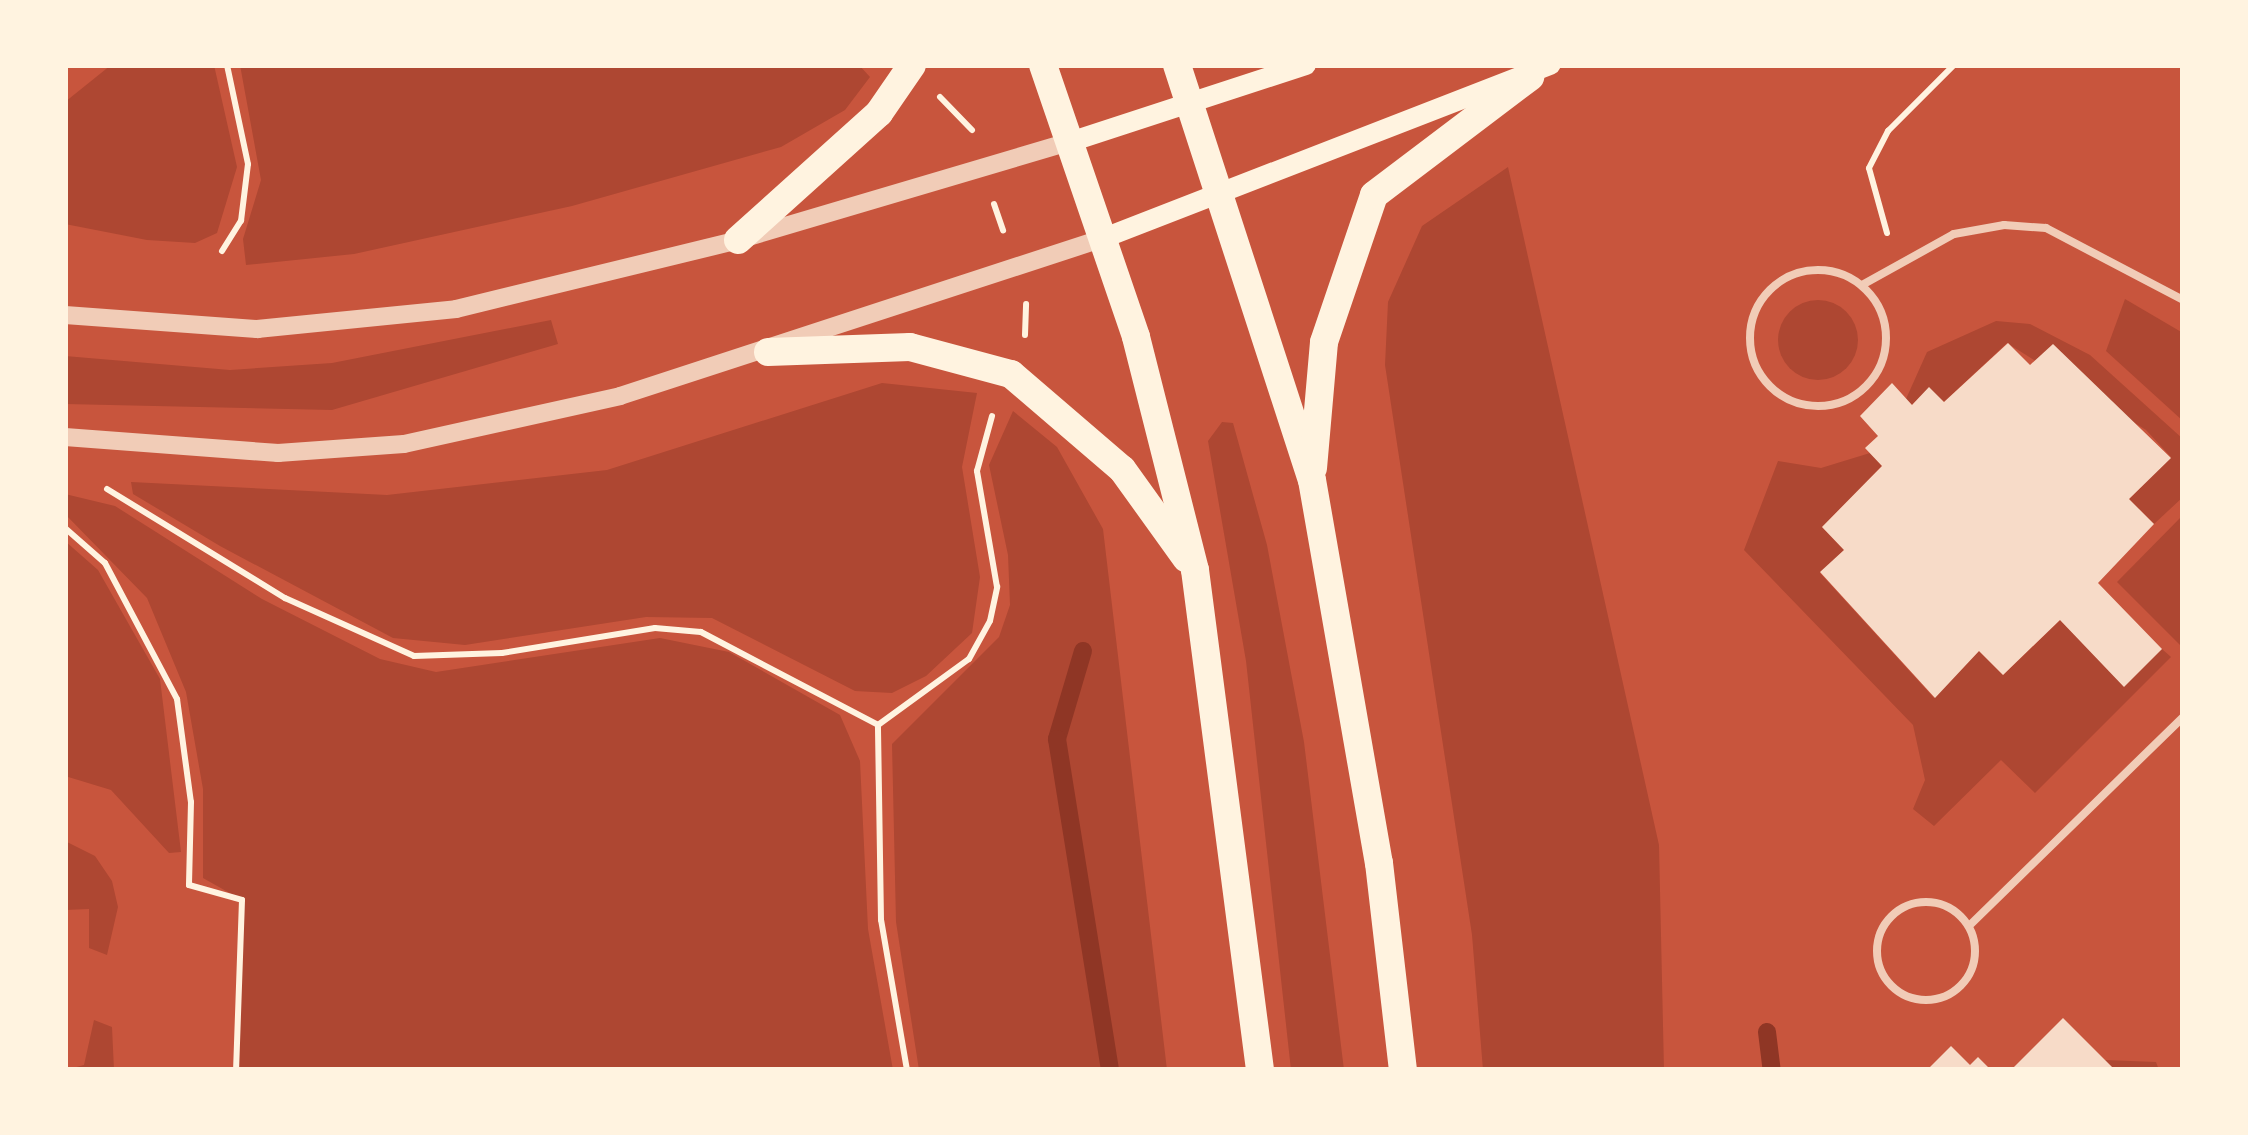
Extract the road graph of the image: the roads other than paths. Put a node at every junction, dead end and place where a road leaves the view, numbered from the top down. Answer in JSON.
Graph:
{"nodes":[{"id":1,"x":1043,"y":65,"type":"edge"},
{"id":2,"x":1178,"y":65,"type":"edge"},
{"id":3,"x":1306,"y":65,"type":"edge"},
{"id":4,"x":910,"y":70,"type":"edge"},
{"id":5,"x":1541,"y":71,"type":"edge"},
{"id":6,"x":1190,"y":104,"type":"junction"},
{"id":7,"x":1073,"y":141,"type":"junction"},
{"id":8,"x":1222,"y":199,"type":"junction"},
{"id":9,"x":1104,"y":238,"type":"junction"},
{"id":10,"x":738,"y":240,"type":"junction"},
{"id":11,"x":1862,"y":285,"type":"junction"},
{"id":12,"x":2183,"y":300,"type":"edge"},
{"id":13,"x":65,"y":314,"type":"edge"},
{"id":14,"x":768,"y":352,"type":"junction"},
{"id":15,"x":65,"y":437,"type":"edge"},
{"id":16,"x":1312,"y":480,"type":"junction"},
{"id":17,"x":1195,"y":570,"type":"junction"},
{"id":18,"x":2183,"y":717,"type":"edge"},
{"id":19,"x":1970,"y":924,"type":"junction"},
{"id":20,"x":1260,"y":1070,"type":"edge"},
{"id":21,"x":1403,"y":1070,"type":"edge"}],
"edges":[{"from":1,"to":7,"type":"highway"},
{"from":2,"to":6,"type":"highway"},
{"from":3,"to":6,"type":"main road"},
{"from":4,"to":10,"type":"highway"},
{"from":5,"to":8,"type":"main road"},
{"from":5,"to":16,"type":"highway"},
{"from":6,"to":7,"type":"main road"},
{"from":6,"to":8,"type":"highway"},
{"from":7,"to":9,"type":"highway"},
{"from":7,"to":10,"type":"street"},
{"from":8,"to":9,"type":"main road"},
{"from":8,"to":16,"type":"highway"},
{"from":9,"to":14,"type":"street"},
{"from":9,"to":17,"type":"highway"},
{"from":10,"to":13,"type":"street"},
{"from":11,"to":11,"type":"lane"},
{"from":11,"to":12,"type":"lane"},
{"from":14,"to":15,"type":"street"},
{"from":14,"to":17,"type":"highway"},
{"from":16,"to":21,"type":"highway"},
{"from":17,"to":20,"type":"highway"},
{"from":18,"to":19,"type":"lane"},
{"from":19,"to":19,"type":"lane"}]}
